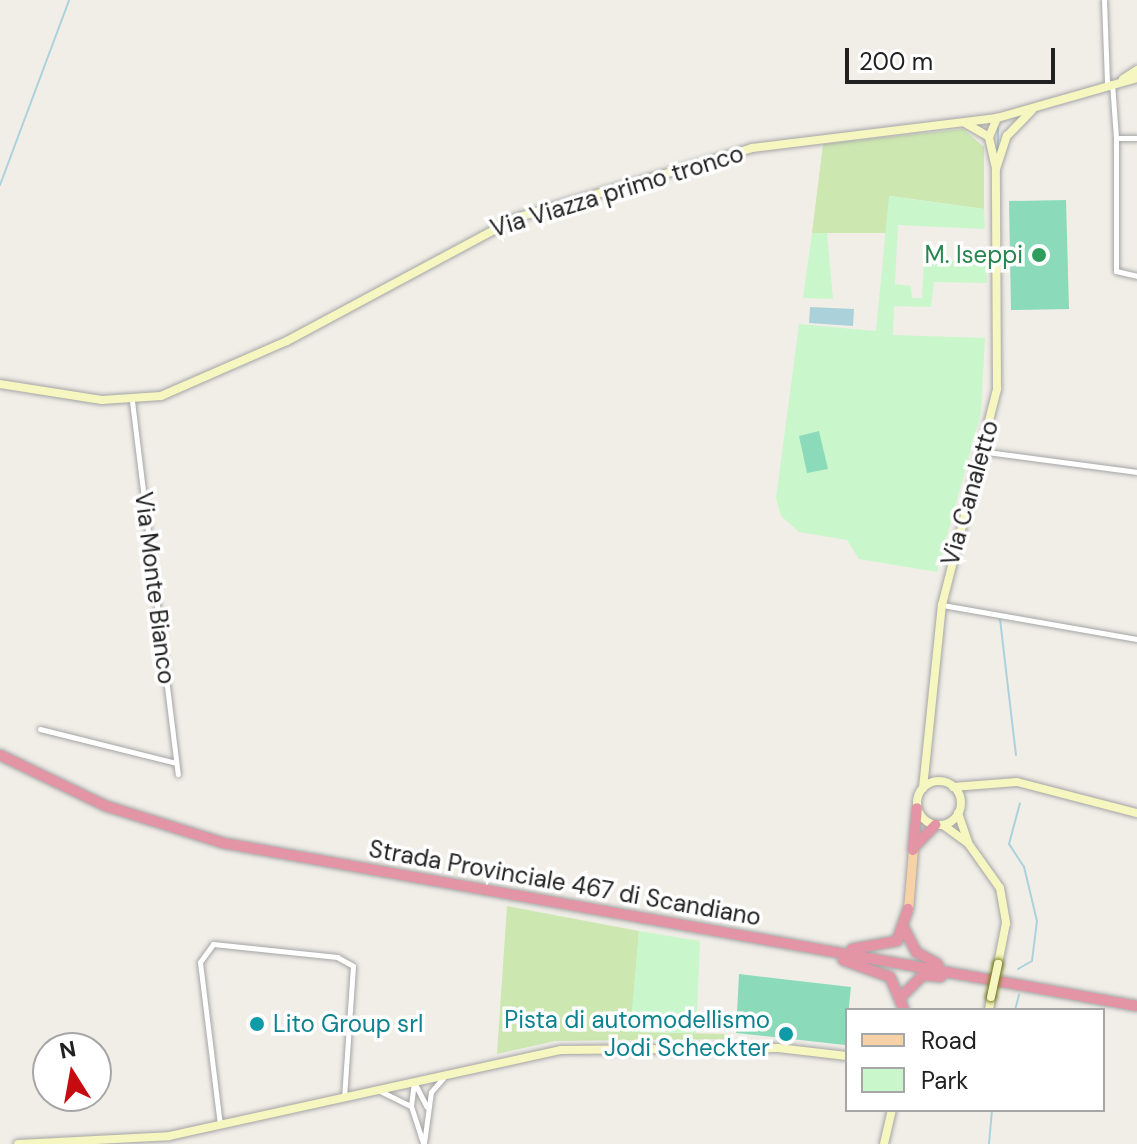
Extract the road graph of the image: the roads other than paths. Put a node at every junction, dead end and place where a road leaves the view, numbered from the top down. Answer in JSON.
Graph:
{"nodes":[{"id":1,"x":1104,"y":0,"type":"edge"},
{"id":2,"x":1137,"y":70,"type":"edge"},
{"id":3,"x":1137,"y":78,"type":"edge"},
{"id":4,"x":1123,"y":79,"type":"junction"},
{"id":5,"x":1109,"y":82,"type":"junction"},
{"id":6,"x":1036,"y":106,"type":"junction"},
{"id":7,"x":997,"y":118,"type":"junction"},
{"id":8,"x":964,"y":123,"type":"junction"},
{"id":9,"x":1007,"y":136,"type":"junction"},
{"id":10,"x":989,"y":137,"type":"junction"},
{"id":11,"x":1116,"y":138,"type":"junction"},
{"id":12,"x":1137,"y":138,"type":"edge"},
{"id":13,"x":996,"y":169,"type":"junction"},
{"id":14,"x":1137,"y":276,"type":"edge"},
{"id":15,"x":0,"y":384,"type":"edge"},
{"id":16,"x":132,"y":401,"type":"junction"},
{"id":17,"x":983,"y":452,"type":"junction"},
{"id":18,"x":1137,"y":472,"type":"edge"},
{"id":19,"x":942,"y":605,"type":"junction"},
{"id":20,"x":1137,"y":639,"type":"edge"},
{"id":21,"x":40,"y":729,"type":"dead end"},
{"id":22,"x":0,"y":755,"type":"edge"},
{"id":23,"x":176,"y":763,"type":"junction"},
{"id":24,"x":924,"y":769,"type":"junction"},
{"id":25,"x":178,"y":774,"type":"dead end"},
{"id":26,"x":943,"y":782,"type":"junction"},
{"id":27,"x":953,"y":787,"type":"junction"},
{"id":28,"x":923,"y":788,"type":"junction"},
{"id":29,"x":974,"y":788,"type":"junction"},
{"id":30,"x":961,"y":802,"type":"junction"},
{"id":31,"x":917,"y":808,"type":"junction"},
{"id":32,"x":958,"y":813,"type":"junction"},
{"id":33,"x":1137,"y":813,"type":"edge"},
{"id":34,"x":939,"y":825,"type":"junction"},
{"id":35,"x":968,"y":843,"type":"junction"},
{"id":36,"x":913,"y":850,"type":"junction"},
{"id":37,"x":908,"y":909,"type":"joint"},
{"id":38,"x":905,"y":930,"type":"junction"},
{"id":39,"x":787,"y":943,"type":"junction"},
{"id":40,"x":1016,"y":984,"type":"junction"},
{"id":41,"x":901,"y":997,"type":"junction"},
{"id":42,"x":1137,"y":1006,"type":"edge"},
{"id":43,"x":904,"y":1008,"type":"edge"},
{"id":44,"x":989,"y":1008,"type":"edge"},
{"id":45,"x":845,"y":1056,"type":"edge"},
{"id":46,"x":445,"y":1075,"type":"junction"},
{"id":47,"x":414,"y":1082,"type":"junction"},
{"id":48,"x":379,"y":1091,"type":"junction"},
{"id":49,"x":344,"y":1098,"type":"junction"},
{"id":50,"x":411,"y":1106,"type":"junction"},
{"id":51,"x":428,"y":1108,"type":"junction"},
{"id":52,"x":892,"y":1112,"type":"edge"},
{"id":53,"x":220,"y":1125,"type":"junction"},
{"id":54,"x":18,"y":1144,"type":"edge"},
{"id":55,"x":424,"y":1144,"type":"edge"},
{"id":56,"x":884,"y":1144,"type":"edge"}],
"edges":[{"from":1,"to":5,"type":"street"},
{"from":2,"to":4,"type":"street","name":"Via Viazza primo tronco"},
{"from":3,"to":4,"type":"street","name":"Via Viazza primo tronco"},
{"from":4,"to":5,"type":"street","name":"Via Viazza primo tronco"},
{"from":5,"to":6,"type":"street","name":"Via Viazza primo tronco"},
{"from":5,"to":11,"type":"street"},
{"from":6,"to":7,"type":"street","name":"Via Viazza primo tronco"},
{"from":6,"to":9,"type":"street","name":"Via Canaletto"},
{"from":7,"to":8,"type":"street","name":"Via Viazza primo tronco"},
{"from":7,"to":9,"type":"street"},
{"from":7,"to":10,"type":"street"},
{"from":8,"to":10,"type":"street"},
{"from":8,"to":16,"type":"street","name":"Via Viazza primo tronco"},
{"from":9,"to":13,"type":"street","name":"Via Canaletto"},
{"from":10,"to":13,"type":"street","name":"Via Canaletto"},
{"from":11,"to":12,"type":"street"},
{"from":11,"to":14,"type":"street"},
{"from":13,"to":17,"type":"street","name":"Via Canaletto"},
{"from":15,"to":16,"type":"street","name":"Via Viazza primo tronco"},
{"from":16,"to":23,"type":"street","name":"Via Monte Bianco"},
{"from":17,"to":18,"type":"street"},
{"from":17,"to":19,"type":"street","name":"Via Canaletto"},
{"from":19,"to":20,"type":"street"},
{"from":19,"to":24,"type":"street","name":"Via Canaletto"},
{"from":21,"to":23,"type":"street"},
{"from":22,"to":39,"type":"highway","name":"Strada Provinciale 467 di Scandiano"},
{"from":23,"to":25,"type":"street","name":"Via Monte Bianco"},
{"from":24,"to":26,"type":"street"},
{"from":24,"to":28,"type":"street","name":"Via Canaletto"},
{"from":26,"to":27,"type":"street"},
{"from":26,"to":28,"type":"street"},
{"from":27,"to":29,"type":"street"},
{"from":27,"to":30,"type":"street"},
{"from":28,"to":31,"type":"street"},
{"from":29,"to":30,"type":"street"},
{"from":29,"to":33,"type":"street"},
{"from":30,"to":32,"type":"street"},
{"from":31,"to":34,"type":"street"},
{"from":31,"to":36,"type":"highway"},
{"from":32,"to":34,"type":"street"},
{"from":32,"to":35,"type":"street"},
{"from":34,"to":35,"type":"street"},
{"from":34,"to":36,"type":"highway"},
{"from":35,"to":44,"type":"street","bridge":true},
{"from":36,"to":37,"type":"main road"},
{"from":37,"to":38,"type":"highway"},
{"from":38,"to":39,"type":"highway"},
{"from":38,"to":40,"type":"highway"},
{"from":39,"to":40,"type":"highway","name":"Strada Provinciale 467 di Scandiano"},
{"from":39,"to":41,"type":"highway"},
{"from":40,"to":41,"type":"highway"},
{"from":40,"to":42,"type":"highway","name":"Strada Provinciale 467 di Scandiano"},
{"from":41,"to":43,"type":"highway"},
{"from":45,"to":46,"type":"street"},
{"from":46,"to":47,"type":"street"},
{"from":46,"to":51,"type":"street"},
{"from":47,"to":48,"type":"street"},
{"from":47,"to":50,"type":"street"},
{"from":47,"to":51,"type":"street"},
{"from":48,"to":49,"type":"street"},
{"from":48,"to":50,"type":"street"},
{"from":49,"to":53,"type":"street"},
{"from":49,"to":53,"type":"street"},
{"from":50,"to":55,"type":"street"},
{"from":51,"to":55,"type":"street"},
{"from":52,"to":56,"type":"street"},
{"from":53,"to":54,"type":"street"}]}
